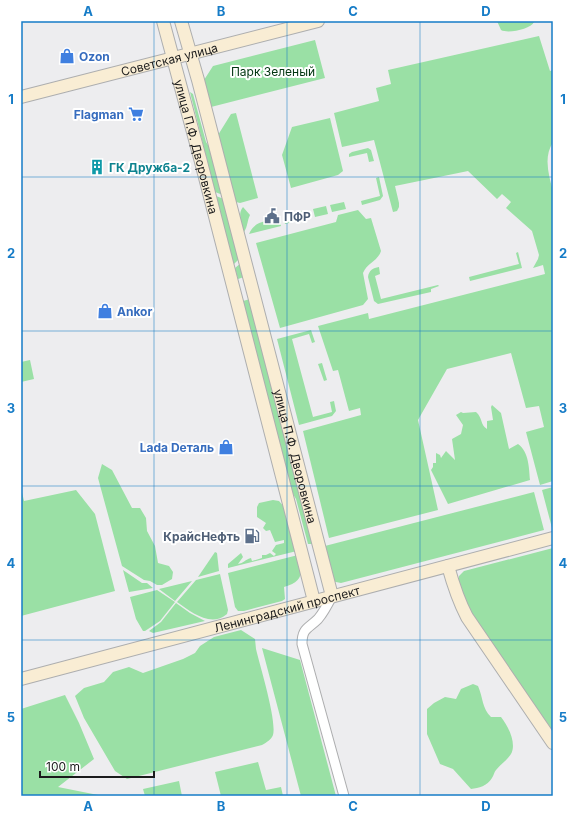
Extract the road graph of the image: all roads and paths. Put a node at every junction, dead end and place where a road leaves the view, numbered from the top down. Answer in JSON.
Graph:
{"nodes":[{"id":1,"x":162,"y":21,"type":"edge"},
{"id":2,"x":181,"y":21,"type":"edge"},
{"id":3,"x":318,"y":21,"type":"edge"},
{"id":4,"x":190,"y":54,"type":"junction"},
{"id":5,"x":172,"y":58,"type":"junction"},
{"id":6,"x":21,"y":97,"type":"edge"},
{"id":7,"x":253,"y":292,"type":"junction"},
{"id":8,"x":236,"y":296,"type":"junction"},
{"id":9,"x":553,"y":538,"type":"edge"},
{"id":10,"x":448,"y":566,"type":"junction"},
{"id":11,"x":332,"y":596,"type":"junction"},
{"id":12,"x":314,"y":601,"type":"junction"},
{"id":13,"x":318,"y":619,"type":"junction"},
{"id":14,"x":21,"y":679,"type":"edge"},
{"id":15,"x":553,"y":743,"type":"edge"},
{"id":16,"x":344,"y":796,"type":"edge"}],
"edges":[{"from":1,"to":5,"type":"street","name":"улица П.Ф. Дворовкина"},
{"from":2,"to":4,"type":"street","name":"улица П.Ф. Дворовкина"},
{"from":3,"to":4,"type":"street","name":"Советская улица"},
{"from":4,"to":5,"type":"street","name":"Советская улица"},
{"from":4,"to":7,"type":"street","name":"улица П.Ф. Дворовкина"},
{"from":5,"to":6,"type":"street","name":"Советская улица"},
{"from":5,"to":8,"type":"street","name":"улица П.Ф. Дворовкина"},
{"from":7,"to":8,"type":"street"},
{"from":7,"to":11,"type":"street","name":"улица П.Ф. Дворовкина"},
{"from":8,"to":12,"type":"street","name":"улица П.Ф. Дворовкина"},
{"from":9,"to":10,"type":"street","name":"Ленинградский проспект"},
{"from":10,"to":11,"type":"street","name":"Ленинградский проспект"},
{"from":10,"to":15,"type":"street"},
{"from":11,"to":12,"type":"street","name":"Ленинградский проспект"},
{"from":11,"to":13,"type":"street"},
{"from":12,"to":13,"type":"street","name":"улица П.Ф. Дворовкина"},
{"from":12,"to":14,"type":"street","name":"Ленинградский проспект"},
{"from":13,"to":16,"type":"street"}]}
